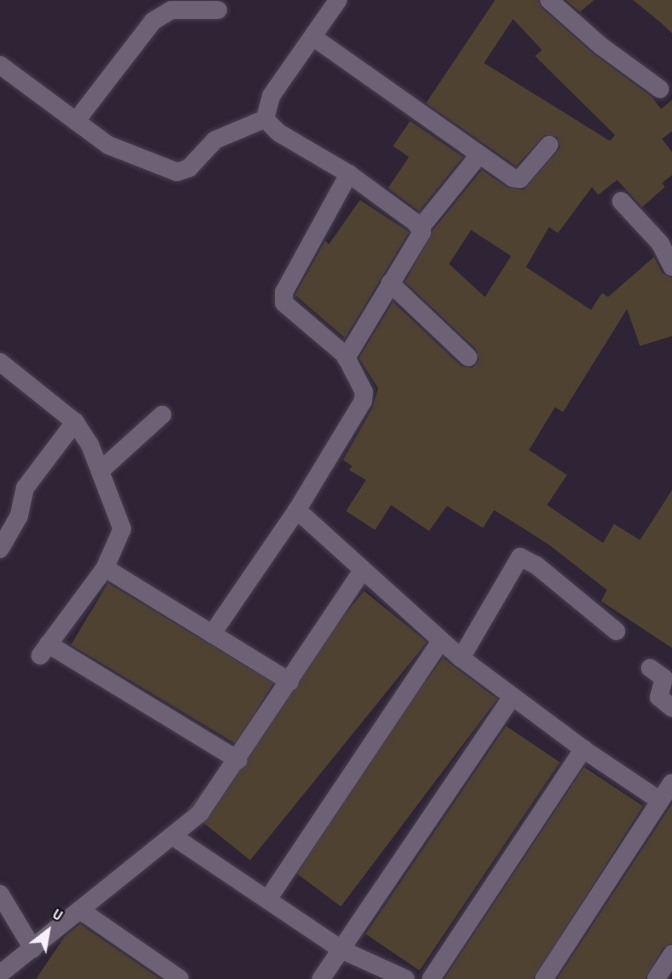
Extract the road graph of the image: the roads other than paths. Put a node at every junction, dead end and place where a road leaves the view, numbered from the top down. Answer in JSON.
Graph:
{"nodes":[{"id":1,"x":338,"y":0,"type":"edge"},
{"id":2,"x":549,"y":0,"type":"edge"},
{"id":3,"x":218,"y":10,"type":"dead end"},
{"id":4,"x":313,"y":38,"type":"junction"},
{"id":5,"x":0,"y":65,"type":"edge"},
{"id":6,"x":660,"y":89,"type":"dead end"},
{"id":7,"x":265,"y":119,"type":"junction"},
{"id":8,"x":76,"y":122,"type":"junction"},
{"id":9,"x":549,"y":146,"type":"dead end"},
{"id":10,"x":479,"y":155,"type":"junction"},
{"id":11,"x":349,"y":174,"type":"junction"},
{"id":12,"x":621,"y":201,"type":"dead end"},
{"id":13,"x":421,"y":227,"type":"junction"},
{"id":14,"x":672,"y":267,"type":"edge"},
{"id":15,"x":390,"y":283,"type":"junction"},
{"id":16,"x":468,"y":357,"type":"dead end"},
{"id":17,"x":346,"y":358,"type":"junction"},
{"id":18,"x":0,"y":362,"type":"edge"},
{"id":19,"x":162,"y":415,"type":"dead end"},
{"id":20,"x":75,"y":422,"type":"junction"},
{"id":21,"x":100,"y":471,"type":"junction"},
{"id":22,"x":297,"y":510,"type":"junction"},
{"id":23,"x":0,"y":549,"type":"edge"},
{"id":24,"x":105,"y":568,"type":"junction"},
{"id":25,"x":362,"y":571,"type":"junction"},
{"id":26,"x":616,"y":631,"type":"dead end"},
{"id":27,"x":212,"y":634,"type":"junction"},
{"id":28,"x":441,"y":640,"type":"junction"},
{"id":29,"x":461,"y":658,"type":"junction"},
{"id":30,"x":650,"y":668,"type":"dead end"},
{"id":31,"x":290,"y":682,"type":"junction"},
{"id":32,"x":512,"y":697,"type":"junction"},
{"id":33,"x":672,"y":708,"type":"edge"},
{"id":34,"x":583,"y":749,"type":"junction"},
{"id":35,"x":238,"y":760,"type":"junction"},
{"id":36,"x":672,"y":783,"type":"edge"},
{"id":37,"x":659,"y":800,"type":"junction"},
{"id":38,"x":174,"y":837,"type":"junction"},
{"id":39,"x":0,"y":894,"type":"edge"},
{"id":40,"x":268,"y":899,"type":"junction"},
{"id":41,"x":80,"y":910,"type":"junction"},
{"id":42,"x":33,"y":949,"type":"junction"},
{"id":43,"x":342,"y":950,"type":"junction"},
{"id":44,"x":672,"y":954,"type":"edge"},
{"id":45,"x":6,"y":975,"type":"edge"},
{"id":46,"x":180,"y":979,"type":"edge"},
{"id":47,"x":321,"y":979,"type":"edge"},
{"id":48,"x":406,"y":979,"type":"edge"},
{"id":49,"x":431,"y":979,"type":"edge"},
{"id":50,"x":544,"y":979,"type":"edge"},
{"id":51,"x":656,"y":979,"type":"edge"}],
"edges":[{"from":1,"to":4,"type":"street"},
{"from":2,"to":6,"type":"street"},
{"from":3,"to":8,"type":"street"},
{"from":4,"to":7,"type":"street"},
{"from":4,"to":10,"type":"street"},
{"from":5,"to":8,"type":"street"},
{"from":7,"to":8,"type":"street"},
{"from":7,"to":11,"type":"street"},
{"from":9,"to":10,"type":"street"},
{"from":10,"to":13,"type":"street"},
{"from":11,"to":13,"type":"street"},
{"from":11,"to":17,"type":"street"},
{"from":12,"to":14,"type":"street"},
{"from":13,"to":15,"type":"street"},
{"from":15,"to":16,"type":"street"},
{"from":15,"to":17,"type":"street"},
{"from":17,"to":22,"type":"street"},
{"from":18,"to":20,"type":"street"},
{"from":19,"to":21,"type":"street"},
{"from":20,"to":21,"type":"street"},
{"from":20,"to":23,"type":"street"},
{"from":21,"to":24,"type":"street"},
{"from":22,"to":25,"type":"street"},
{"from":22,"to":27,"type":"street"},
{"from":24,"to":27,"type":"street"},
{"from":24,"to":35,"type":"street"},
{"from":25,"to":28,"type":"street"},
{"from":25,"to":31,"type":"street"},
{"from":26,"to":29,"type":"street"},
{"from":27,"to":31,"type":"street"},
{"from":28,"to":29,"type":"street"},
{"from":28,"to":40,"type":"street"},
{"from":29,"to":32,"type":"street"},
{"from":30,"to":33,"type":"street"},
{"from":31,"to":35,"type":"street"},
{"from":32,"to":34,"type":"street"},
{"from":32,"to":43,"type":"street"},
{"from":34,"to":37,"type":"street"},
{"from":34,"to":49,"type":"street"},
{"from":35,"to":38,"type":"street"},
{"from":36,"to":37,"type":"street"},
{"from":37,"to":50,"type":"street"},
{"from":38,"to":40,"type":"street"},
{"from":38,"to":41,"type":"street"},
{"from":39,"to":42,"type":"street"},
{"from":40,"to":43,"type":"street"},
{"from":41,"to":42,"type":"street"},
{"from":41,"to":46,"type":"street"},
{"from":42,"to":45,"type":"street"},
{"from":43,"to":47,"type":"street"},
{"from":43,"to":48,"type":"street"},
{"from":44,"to":51,"type":"street"}]}
